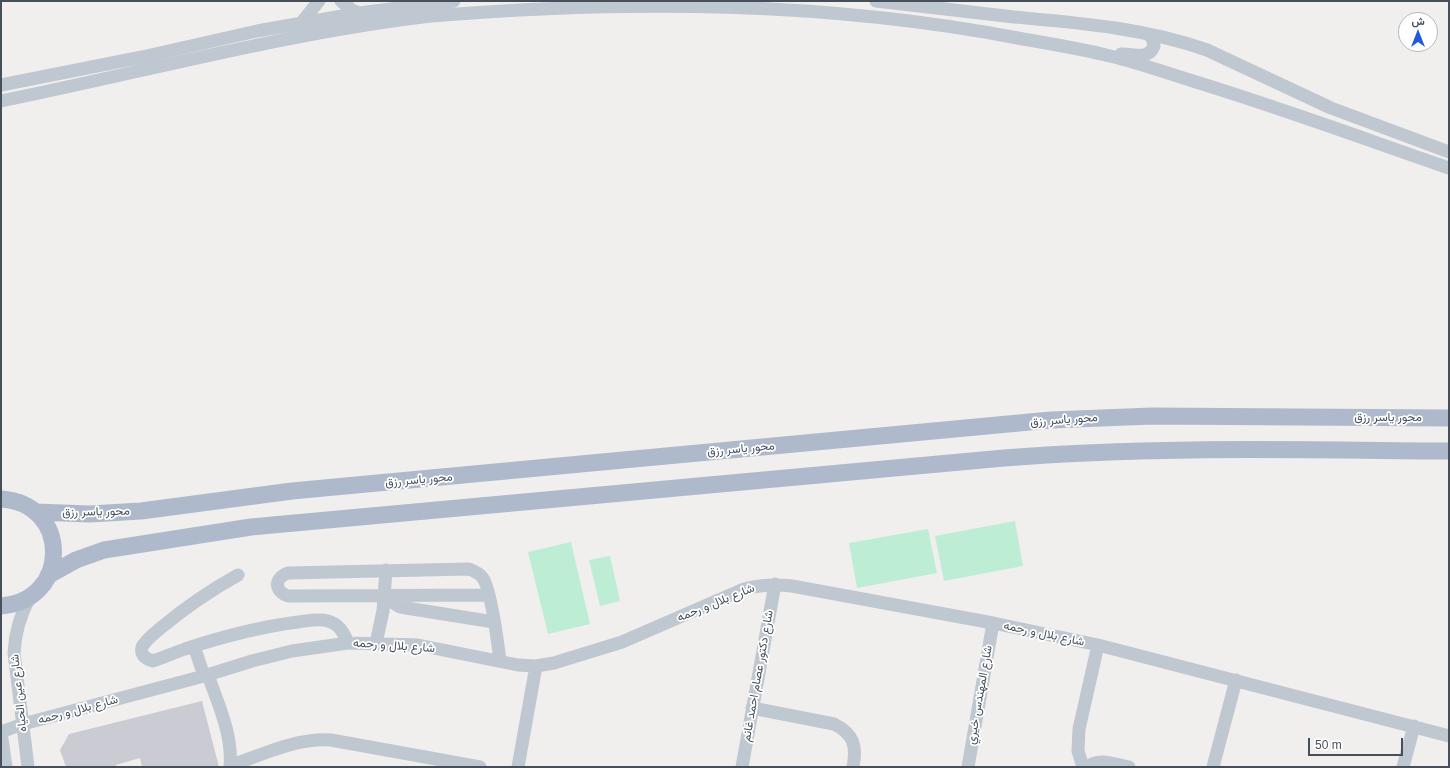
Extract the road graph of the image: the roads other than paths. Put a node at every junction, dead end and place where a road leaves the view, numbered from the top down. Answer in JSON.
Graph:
{"nodes":[{"id":1,"x":319,"y":1,"type":"edge"},
{"id":2,"x":341,"y":1,"type":"edge"},
{"id":3,"x":454,"y":1,"type":"edge"},
{"id":4,"x":876,"y":1,"type":"edge"},
{"id":5,"x":366,"y":9,"type":"edge"},
{"id":6,"x":301,"y":23,"type":"junction"},
{"id":7,"x":1149,"y":35,"type":"junction"},
{"id":8,"x":1112,"y":56,"type":"junction"},
{"id":9,"x":1,"y":85,"type":"edge"},
{"id":10,"x":1,"y":101,"type":"edge"},
{"id":11,"x":1449,"y":152,"type":"edge"},
{"id":12,"x":1449,"y":168,"type":"edge"},
{"id":13,"x":1449,"y":418,"type":"edge"},
{"id":14,"x":1449,"y":451,"type":"edge"},
{"id":15,"x":1,"y":499,"type":"edge"},
{"id":16,"x":35,"y":512,"type":"junction"},
{"id":17,"x":386,"y":570,"type":"junction"},
{"id":18,"x":238,"y":574,"type":"dead end"},
{"id":19,"x":49,"y":575,"type":"junction"},
{"id":20,"x":775,"y":584,"type":"junction"},
{"id":21,"x":385,"y":595,"type":"junction"},
{"id":22,"x":489,"y":595,"type":"junction"},
{"id":23,"x":30,"y":597,"type":"junction"},
{"id":24,"x":1,"y":606,"type":"edge"},
{"id":25,"x":494,"y":622,"type":"junction"},
{"id":26,"x":993,"y":623,"type":"junction"},
{"id":27,"x":348,"y":642,"type":"junction"},
{"id":28,"x":376,"y":642,"type":"junction"},
{"id":29,"x":1098,"y":645,"type":"junction"},
{"id":30,"x":194,"y":646,"type":"junction"},
{"id":31,"x":500,"y":661,"type":"junction"},
{"id":32,"x":536,"y":666,"type":"junction"},
{"id":33,"x":206,"y":675,"type":"junction"},
{"id":34,"x":1236,"y":680,"type":"junction"},
{"id":35,"x":752,"y":708,"type":"junction"},
{"id":36,"x":23,"y":724,"type":"junction"},
{"id":37,"x":1414,"y":726,"type":"junction"},
{"id":38,"x":1,"y":732,"type":"edge"},
{"id":39,"x":1449,"y":736,"type":"edge"},
{"id":40,"x":6,"y":767,"type":"edge"},
{"id":41,"x":28,"y":767,"type":"edge"},
{"id":42,"x":230,"y":767,"type":"edge"},
{"id":43,"x":480,"y":767,"type":"edge"},
{"id":44,"x":518,"y":767,"type":"edge"},
{"id":45,"x":742,"y":767,"type":"edge"},
{"id":46,"x":853,"y":767,"type":"edge"},
{"id":47,"x":968,"y":767,"type":"edge"},
{"id":48,"x":1083,"y":767,"type":"edge"},
{"id":49,"x":1088,"y":767,"type":"edge"},
{"id":50,"x":1129,"y":767,"type":"edge"},
{"id":51,"x":1213,"y":767,"type":"edge"},
{"id":52,"x":1403,"y":767,"type":"edge"}],
"edges":[{"from":1,"to":6,"type":"street"},
{"from":2,"to":5,"type":"street"},
{"from":3,"to":5,"type":"street"},
{"from":4,"to":7,"type":"street"},
{"from":5,"to":6,"type":"street"},
{"from":6,"to":9,"type":"street"},
{"from":7,"to":8,"type":"street"},
{"from":7,"to":11,"type":"street"},
{"from":8,"to":10,"type":"street"},
{"from":8,"to":12,"type":"street"},
{"from":13,"to":16,"type":"main road","name":"محور ياسر رزق"},
{"from":14,"to":19,"type":"main road"},
{"from":15,"to":16,"type":"main road"},
{"from":16,"to":19,"type":"main road"},
{"from":17,"to":21,"type":"street"},
{"from":17,"to":21,"type":"street"},
{"from":17,"to":22,"type":"street"},
{"from":18,"to":30,"type":"street"},
{"from":19,"to":23,"type":"main road"},
{"from":20,"to":26,"type":"street","name":"شارع بلال و رحمه"},
{"from":20,"to":32,"type":"street","name":"شارع بلال و رحمه"},
{"from":20,"to":35,"type":"street","name":"شارع دكتور عصام احمد غانم"},
{"from":21,"to":22,"type":"street"},
{"from":21,"to":25,"type":"street"},
{"from":21,"to":28,"type":"street"},
{"from":22,"to":25,"type":"street"},
{"from":23,"to":24,"type":"main road"},
{"from":23,"to":36,"type":"street","name":"شارع عين الحياه"},
{"from":25,"to":31,"type":"street"},
{"from":26,"to":29,"type":"street","name":"شارع بلال و رحمه"},
{"from":26,"to":47,"type":"street","name":"شارع المهندس خيري"},
{"from":27,"to":28,"type":"street","name":"شارع بلال و رحمه"},
{"from":27,"to":30,"type":"street"},
{"from":27,"to":33,"type":"street","name":"شارع بلال و رحمه"},
{"from":28,"to":31,"type":"street","name":"شارع بلال و رحمه"},
{"from":29,"to":34,"type":"street","name":"شارع بلال و رحمه"},
{"from":29,"to":48,"type":"street"},
{"from":30,"to":33,"type":"street"},
{"from":31,"to":32,"type":"street","name":"شارع بلال و رحمه"},
{"from":32,"to":44,"type":"street"},
{"from":33,"to":36,"type":"street","name":"شارع بلال و رحمه"},
{"from":33,"to":42,"type":"street"},
{"from":34,"to":37,"type":"street","name":"شارع بلال و رحمه"},
{"from":34,"to":51,"type":"street"},
{"from":35,"to":45,"type":"street","name":"شارع دكتور عصام احمد غانم"},
{"from":35,"to":46,"type":"street"},
{"from":36,"to":38,"type":"street","name":"شارع بلال و رحمه"},
{"from":36,"to":41,"type":"street","name":"شارع عين الحياه"},
{"from":37,"to":39,"type":"street","name":"شارع بلال و رحمه"},
{"from":37,"to":52,"type":"street"},
{"from":38,"to":40,"type":"street","name":"شارع عين الحياه"},
{"from":42,"to":43,"type":"street"},
{"from":49,"to":50,"type":"street"}]}
